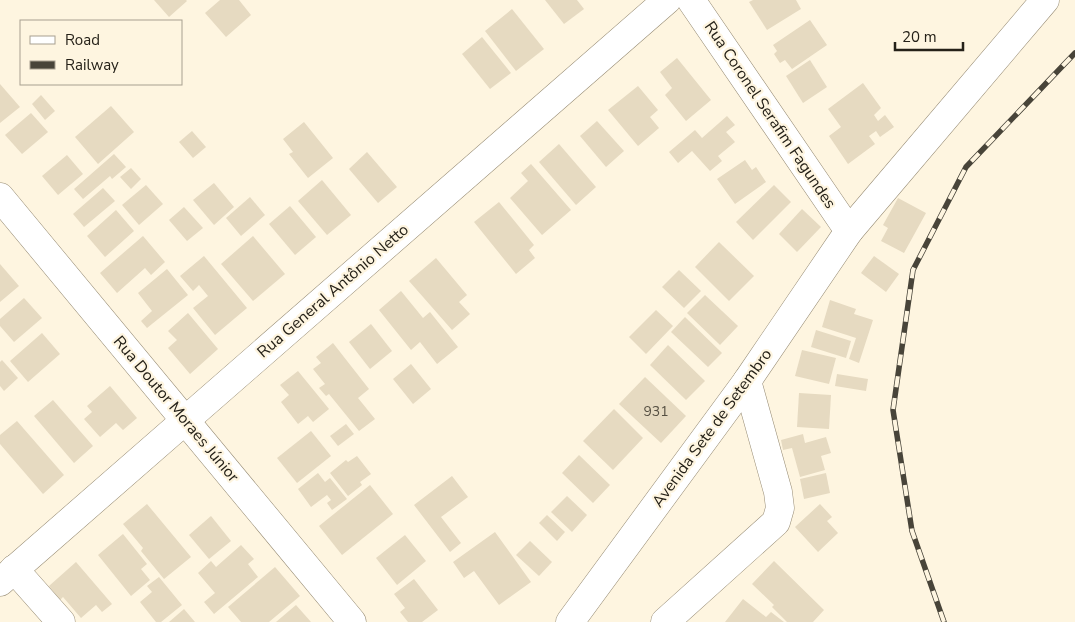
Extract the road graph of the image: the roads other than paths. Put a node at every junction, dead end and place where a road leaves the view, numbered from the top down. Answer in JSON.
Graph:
{"nodes":[{"id":1,"x":667,"y":0,"type":"edge"},
{"id":2,"x":691,"y":0,"type":"edge"},
{"id":3,"x":1045,"y":0,"type":"edge"},
{"id":4,"x":0,"y":196,"type":"edge"},
{"id":5,"x":849,"y":231,"type":"junction"},
{"id":6,"x":747,"y":382,"type":"junction"},
{"id":7,"x":185,"y":420,"type":"junction"},
{"id":8,"x":7,"y":576,"type":"edge"},
{"id":9,"x":61,"y":622,"type":"edge"},
{"id":10,"x":352,"y":622,"type":"edge"},
{"id":11,"x":570,"y":622,"type":"edge"},
{"id":12,"x":665,"y":622,"type":"edge"}],
"edges":[{"from":1,"to":7,"type":"street","name":"Rua General Antônio Netto"},
{"from":2,"to":5,"type":"street","name":"Rua Coronel Serafim Fagundes"},
{"from":3,"to":5,"type":"street","name":"Avenida Sete de Setembro"},
{"from":4,"to":7,"type":"street","name":"Rua Doutor Moraes Júnior"},
{"from":5,"to":6,"type":"street","name":"Avenida Sete de Setembro"},
{"from":6,"to":11,"type":"street","name":"Avenida Sete de Setembro"},
{"from":6,"to":12,"type":"street"},
{"from":7,"to":8,"type":"street","name":"Rua General Antônio Netto"},
{"from":7,"to":10,"type":"street","name":"Rua Doutor Moraes Júnior"},
{"from":8,"to":9,"type":"street"}]}
